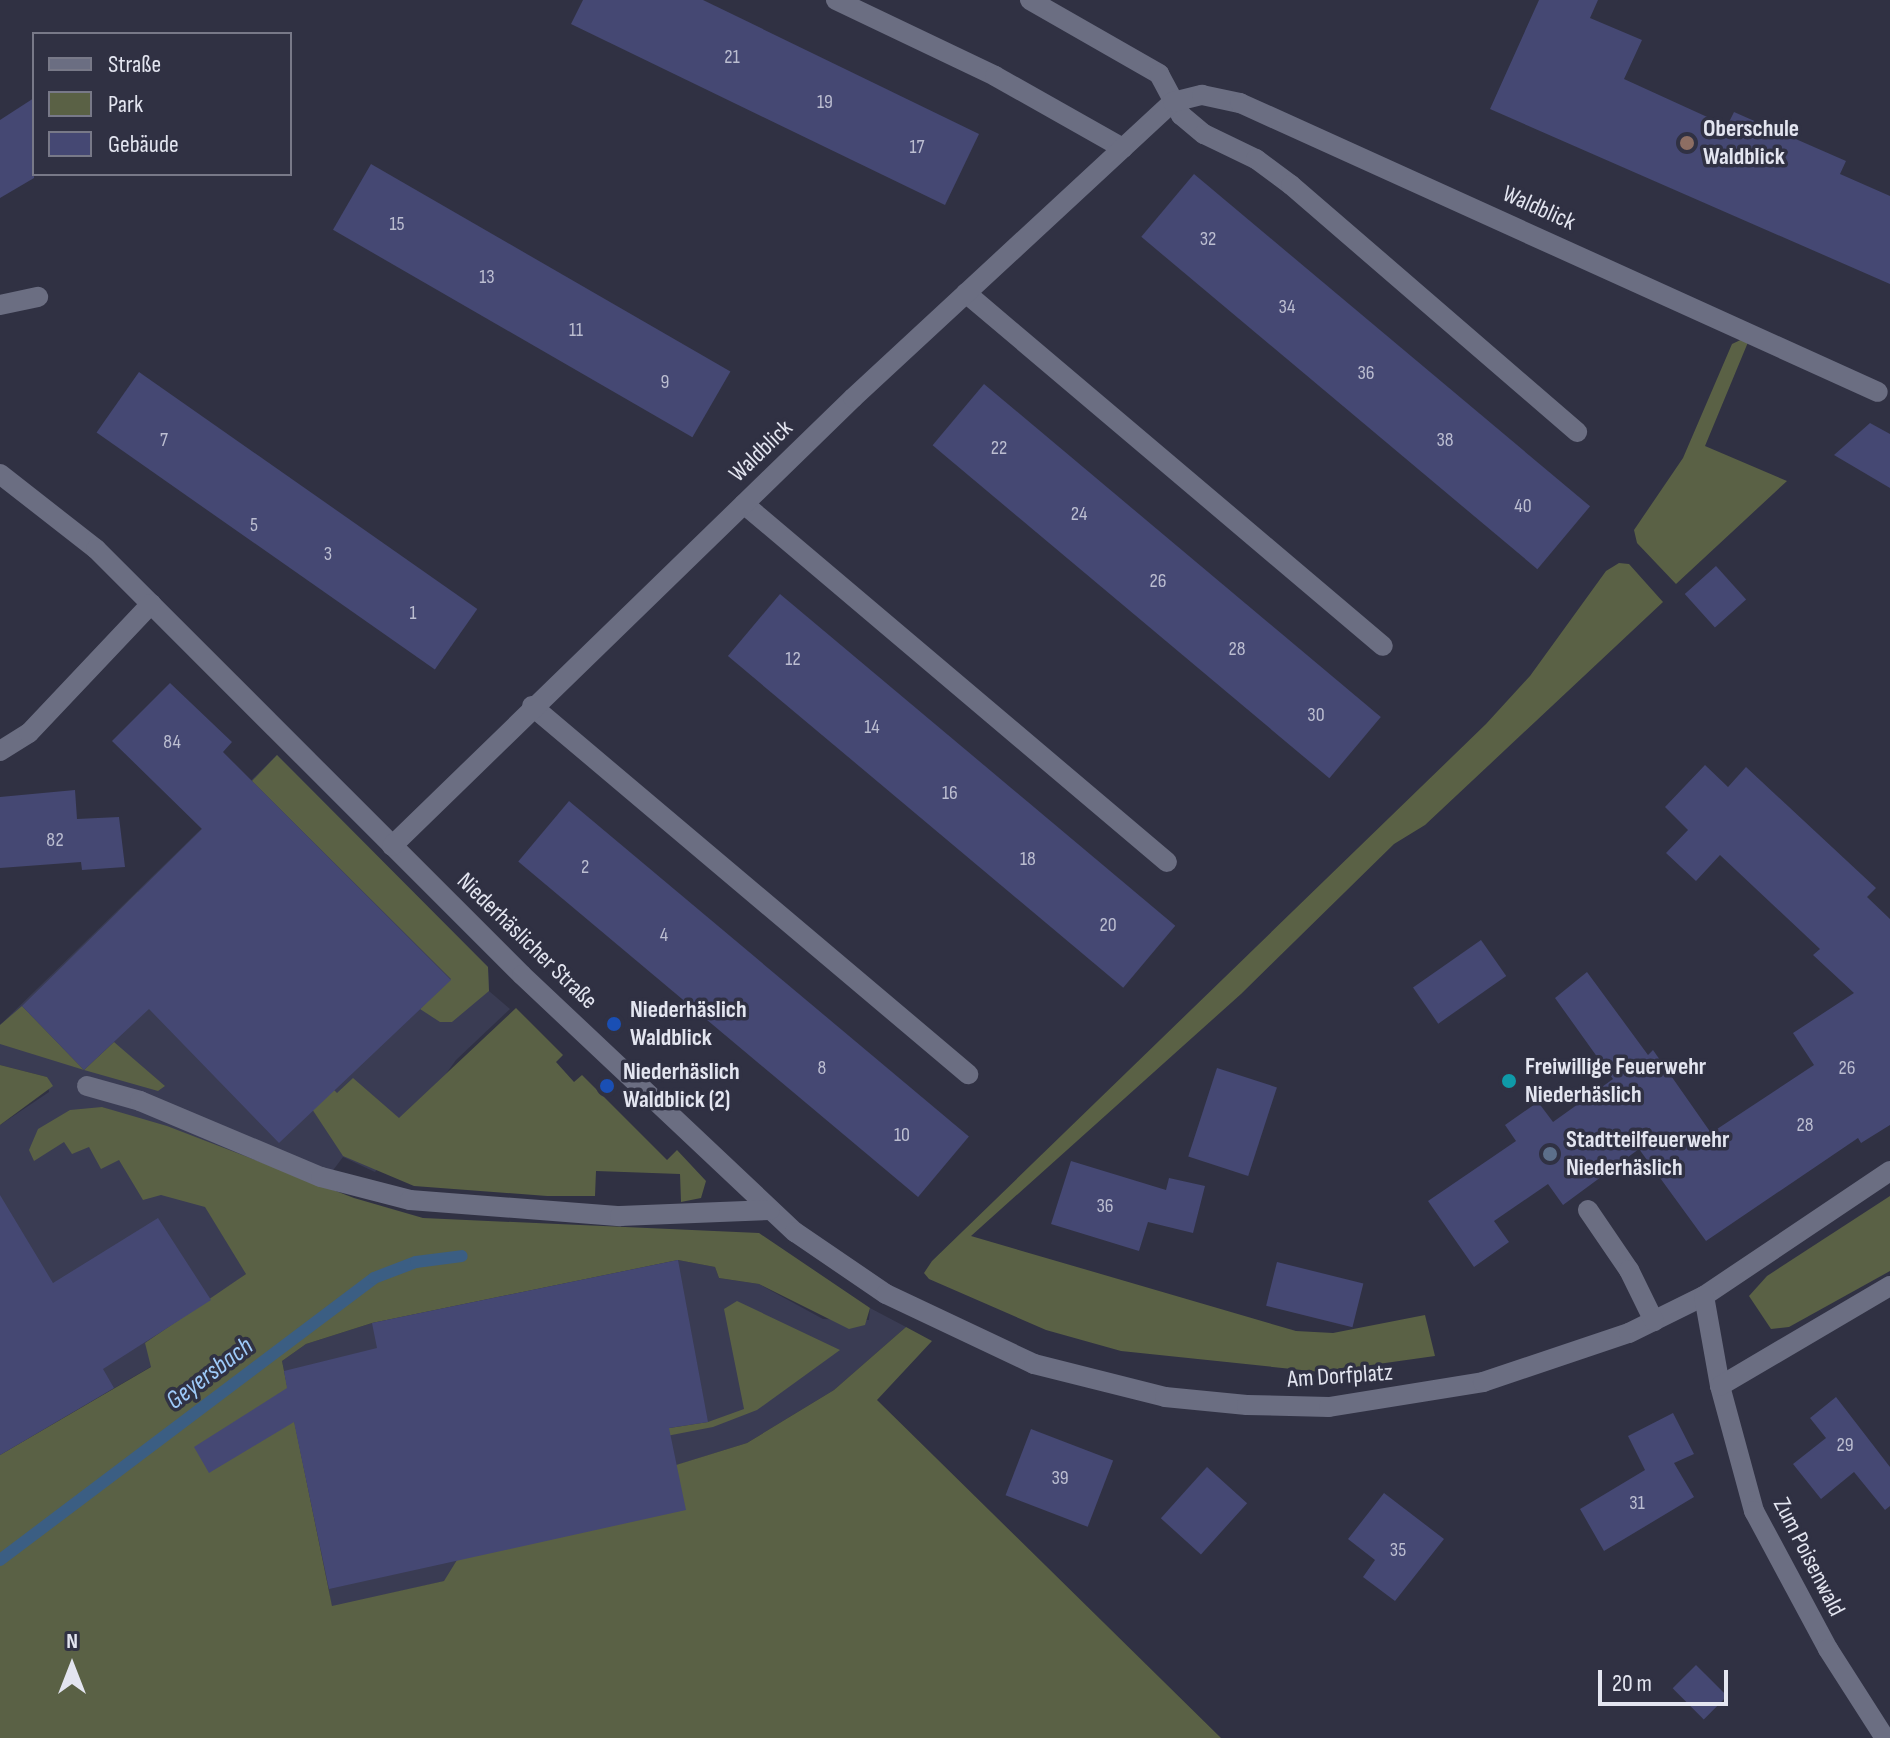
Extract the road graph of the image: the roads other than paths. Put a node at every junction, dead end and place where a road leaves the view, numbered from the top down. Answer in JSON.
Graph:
{"nodes":[{"id":1,"x":836,"y":0,"type":"edge"},
{"id":2,"x":1030,"y":0,"type":"edge"},
{"id":3,"x":1173,"y":102,"type":"junction"},
{"id":4,"x":1123,"y":148,"type":"junction"},
{"id":5,"x":966,"y":293,"type":"junction"},
{"id":6,"x":38,"y":297,"type":"dead end"},
{"id":7,"x":0,"y":305,"type":"edge"},
{"id":8,"x":1878,"y":392,"type":"dead end"},
{"id":9,"x":1577,"y":432,"type":"dead end"},
{"id":10,"x":0,"y":474,"type":"edge"},
{"id":11,"x":744,"y":504,"type":"junction"},
{"id":12,"x":151,"y":604,"type":"junction"},
{"id":13,"x":1383,"y":646,"type":"dead end"},
{"id":14,"x":532,"y":706,"type":"junction"},
{"id":15,"x":0,"y":751,"type":"edge"},
{"id":16,"x":392,"y":846,"type":"junction"},
{"id":17,"x":1167,"y":862,"type":"dead end"},
{"id":18,"x":968,"y":1074,"type":"dead end"},
{"id":19,"x":87,"y":1086,"type":"dead end"},
{"id":20,"x":1890,"y":1171,"type":"edge"},
{"id":21,"x":770,"y":1210,"type":"junction"},
{"id":22,"x":1588,"y":1210,"type":"dead end"},
{"id":23,"x":1890,"y":1286,"type":"edge"},
{"id":24,"x":1704,"y":1296,"type":"junction"},
{"id":25,"x":1654,"y":1321,"type":"junction"},
{"id":26,"x":971,"y":1337,"type":"joint"},
{"id":27,"x":1720,"y":1386,"type":"junction"},
{"id":28,"x":1885,"y":1738,"type":"edge"}],
"edges":[{"from":1,"to":4,"type":"street"},
{"from":2,"to":3,"type":"street"},
{"from":3,"to":4,"type":"street","name":"Waldblick"},
{"from":3,"to":8,"type":"street","name":"Waldblick"},
{"from":3,"to":9,"type":"street"},
{"from":4,"to":5,"type":"street","name":"Waldblick"},
{"from":5,"to":11,"type":"street","name":"Waldblick"},
{"from":5,"to":13,"type":"street"},
{"from":6,"to":7,"type":"street"},
{"from":10,"to":12,"type":"street","name":"Niederhäslicher Straße"},
{"from":11,"to":14,"type":"street","name":"Waldblick"},
{"from":11,"to":17,"type":"street"},
{"from":12,"to":15,"type":"street"},
{"from":12,"to":16,"type":"street","name":"Niederhäslicher Straße"},
{"from":14,"to":16,"type":"street","name":"Waldblick"},
{"from":14,"to":18,"type":"street"},
{"from":16,"to":21,"type":"street","name":"Niederhäslicher Straße"},
{"from":19,"to":21,"type":"street"},
{"from":20,"to":24,"type":"street","name":"Am Dorfplatz"},
{"from":21,"to":26,"type":"street","name":"Niederhäslicher Straße"},
{"from":22,"to":25,"type":"street"},
{"from":23,"to":27,"type":"street"},
{"from":24,"to":25,"type":"street","name":"Am Dorfplatz"},
{"from":24,"to":27,"type":"street"},
{"from":25,"to":26,"type":"street","name":"Am Dorfplatz"},
{"from":27,"to":28,"type":"street","name":"Zum Poisenwald"}]}
